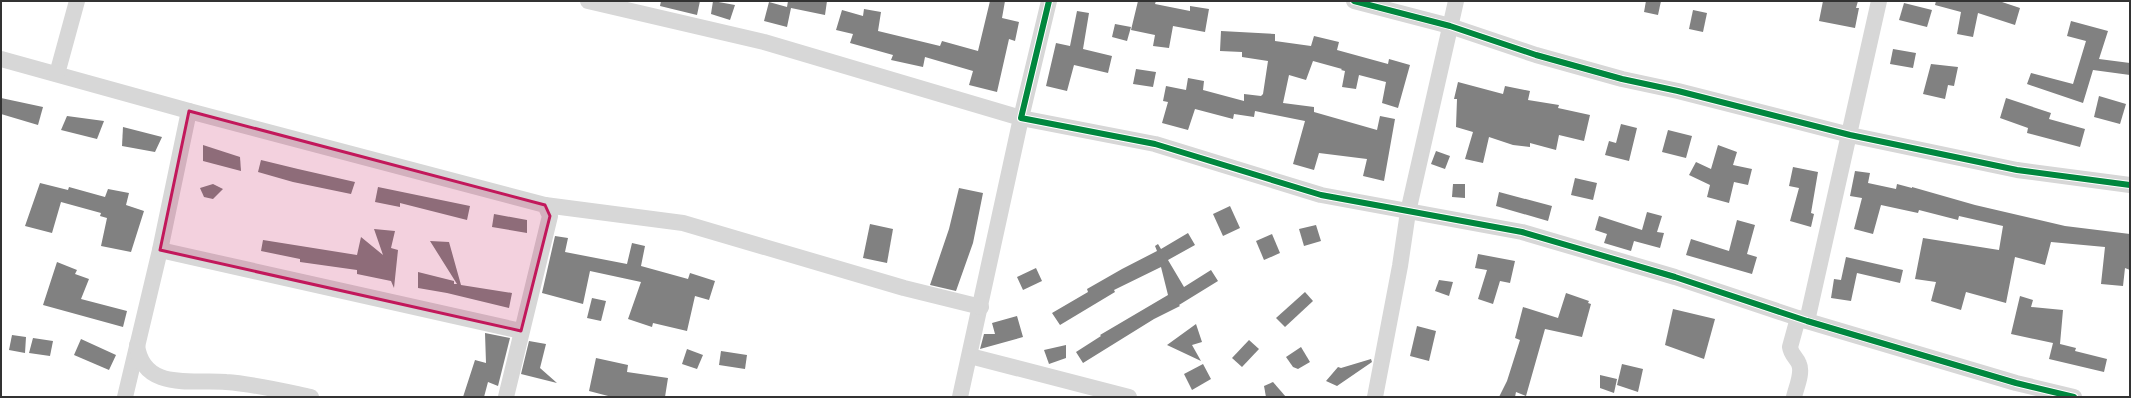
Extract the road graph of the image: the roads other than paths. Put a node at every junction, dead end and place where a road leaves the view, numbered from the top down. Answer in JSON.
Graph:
{"nodes":[{"id":1,"x":78,"y":1,"type":"edge"},
{"id":2,"x":588,"y":1,"type":"edge"},
{"id":3,"x":1049,"y":1,"type":"edge"},
{"id":4,"x":1354,"y":1,"type":"edge"},
{"id":5,"x":1456,"y":1,"type":"edge"},
{"id":6,"x":1879,"y":1,"type":"edge"},
{"id":7,"x":1450,"y":26,"type":"junction"},
{"id":8,"x":1,"y":59,"type":"edge"},
{"id":9,"x":57,"y":74,"type":"junction"},
{"id":10,"x":189,"y":111,"type":"junction"},
{"id":11,"x":1021,"y":118,"type":"junction"},
{"id":12,"x":1850,"y":135,"type":"junction"},
{"id":13,"x":2130,"y":185,"type":"edge"},
{"id":14,"x":545,"y":205,"type":"junction"},
{"id":15,"x":1408,"y":212,"type":"junction"},
{"id":16,"x":160,"y":250,"type":"junction"},
{"id":17,"x":981,"y":307,"type":"junction"},
{"id":18,"x":1802,"y":319,"type":"junction"},
{"id":19,"x":521,"y":331,"type":"junction"},
{"id":20,"x":137,"y":346,"type":"junction"},
{"id":21,"x":970,"y":356,"type":"junction"},
{"id":22,"x":125,"y":397,"type":"edge"},
{"id":23,"x":311,"y":397,"type":"edge"},
{"id":24,"x":506,"y":397,"type":"edge"},
{"id":25,"x":960,"y":397,"type":"edge"},
{"id":26,"x":1129,"y":397,"type":"edge"},
{"id":27,"x":1375,"y":397,"type":"edge"},
{"id":28,"x":1794,"y":397,"type":"edge"},
{"id":29,"x":2074,"y":397,"type":"edge"}],
"edges":[{"from":1,"to":9,"type":"street"},
{"from":2,"to":11,"type":"street"},
{"from":3,"to":11,"type":"street"},
{"from":4,"to":7,"type":"street"},
{"from":5,"to":7,"type":"street"},
{"from":6,"to":12,"type":"street"},
{"from":7,"to":12,"type":"street"},
{"from":7,"to":15,"type":"street"},
{"from":8,"to":9,"type":"street"},
{"from":9,"to":10,"type":"street"},
{"from":10,"to":14,"type":"street"},
{"from":10,"to":16,"type":"street"},
{"from":11,"to":15,"type":"street"},
{"from":11,"to":17,"type":"street"},
{"from":12,"to":13,"type":"street"},
{"from":12,"to":18,"type":"street"},
{"from":14,"to":17,"type":"street"},
{"from":14,"to":19,"type":"street"},
{"from":15,"to":18,"type":"street"},
{"from":15,"to":27,"type":"street"},
{"from":16,"to":19,"type":"street"},
{"from":16,"to":20,"type":"street"},
{"from":17,"to":21,"type":"street"},
{"from":18,"to":28,"type":"street"},
{"from":18,"to":29,"type":"street"},
{"from":19,"to":24,"type":"street"},
{"from":20,"to":22,"type":"street"},
{"from":20,"to":23,"type":"street"},
{"from":21,"to":25,"type":"street"},
{"from":21,"to":26,"type":"street"}]}
